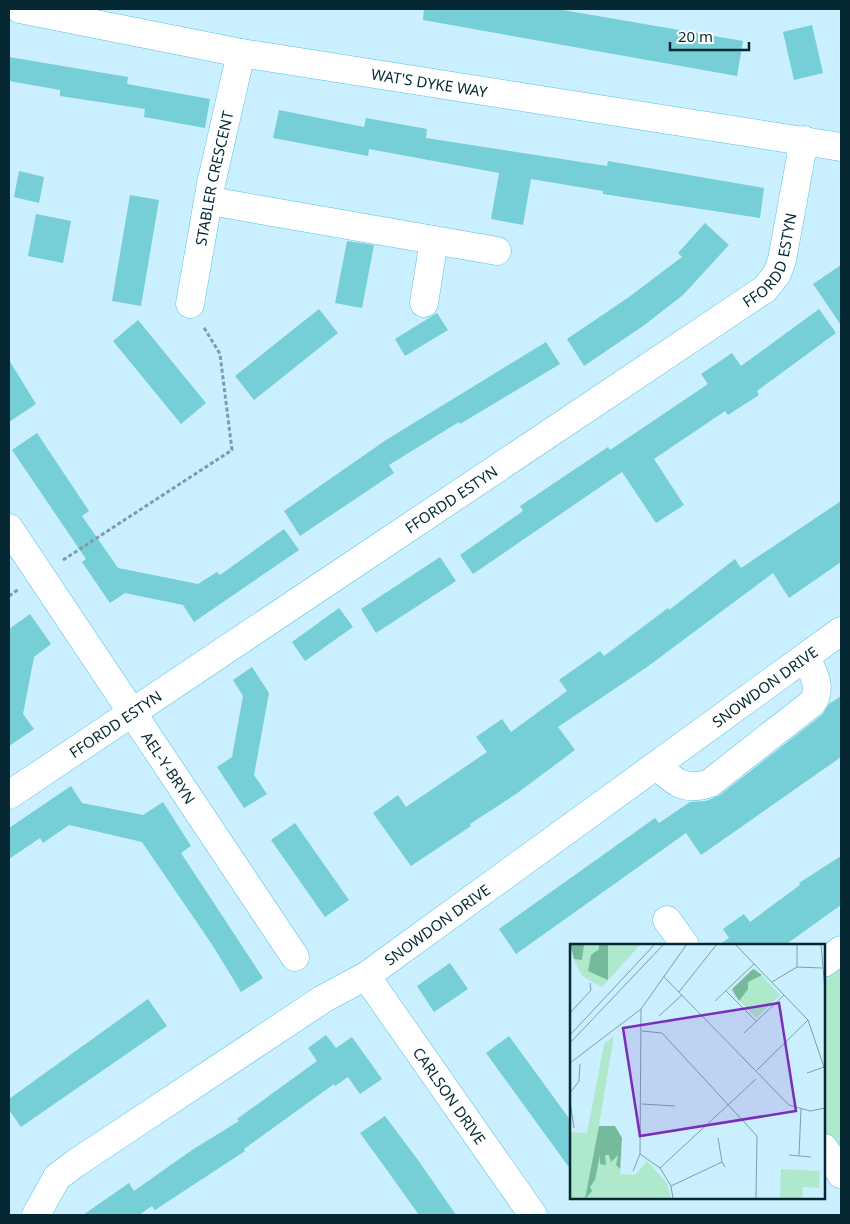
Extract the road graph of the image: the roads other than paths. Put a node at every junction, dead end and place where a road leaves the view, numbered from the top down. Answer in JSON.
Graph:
{"nodes":[{"id":1,"x":20,"y":9,"type":"edge"},
{"id":2,"x":241,"y":53,"type":"junction"},
{"id":3,"x":804,"y":140,"type":"junction"},
{"id":4,"x":841,"y":147,"type":"edge"},
{"id":5,"x":210,"y":201,"type":"junction"},
{"id":6,"x":434,"y":240,"type":"junction"},
{"id":7,"x":497,"y":251,"type":"dead end"},
{"id":8,"x":190,"y":304,"type":"road end"},
{"id":9,"x":424,"y":304,"type":"dead end"},
{"id":10,"x":9,"y":528,"type":"edge"},
{"id":11,"x":841,"y":631,"type":"edge"},
{"id":12,"x":806,"y":657,"type":"junction"},
{"id":13,"x":131,"y":712,"type":"junction"},
{"id":14,"x":657,"y":765,"type":"junction"},
{"id":15,"x":9,"y":795,"type":"edge"},
{"id":16,"x":667,"y":920,"type":"dead end"},
{"id":17,"x":683,"y":944,"type":"edge"},
{"id":18,"x":841,"y":950,"type":"edge"},
{"id":19,"x":295,"y":957,"type":"dead end"},
{"id":20,"x":825,"y":962,"type":"edge"},
{"id":21,"x":366,"y":976,"type":"junction"},
{"id":22,"x":825,"y":1150,"type":"edge"},
{"id":23,"x":841,"y":1174,"type":"edge"},
{"id":24,"x":36,"y":1215,"type":"edge"},
{"id":25,"x":533,"y":1215,"type":"edge"}],
"edges":[{"from":1,"to":2,"type":"street","name":"WAT'S DYKE WAY"},
{"from":2,"to":3,"type":"street","name":"WAT'S DYKE WAY"},
{"from":2,"to":5,"type":"street","name":"STABLER CRESCENT"},
{"from":3,"to":4,"type":"street","name":"WAT'S DYKE WAY"},
{"from":3,"to":13,"type":"street","name":"FFORDD ESTYN"},
{"from":5,"to":6,"type":"street"},
{"from":5,"to":8,"type":"street","name":"STABLER CRESCENT"},
{"from":6,"to":7,"type":"street"},
{"from":6,"to":9,"type":"street"},
{"from":10,"to":13,"type":"street","name":"AEL-Y-BRYN"},
{"from":11,"to":12,"type":"street","name":"SNOWDON DRIVE"},
{"from":12,"to":14,"type":"street","name":"SNOWDON DRIVE"},
{"from":12,"to":14,"type":"street"},
{"from":13,"to":15,"type":"street","name":"FFORDD ESTYN"},
{"from":13,"to":19,"type":"street","name":"AEL-Y-BRYN"},
{"from":14,"to":21,"type":"street","name":"SNOWDON DRIVE"},
{"from":16,"to":17,"type":"street"},
{"from":18,"to":20,"type":"street"},
{"from":21,"to":24,"type":"street","name":"SNOWDON DRIVE"},
{"from":21,"to":25,"type":"street","name":"CARLSON DRIVE"},
{"from":22,"to":23,"type":"street"}]}
